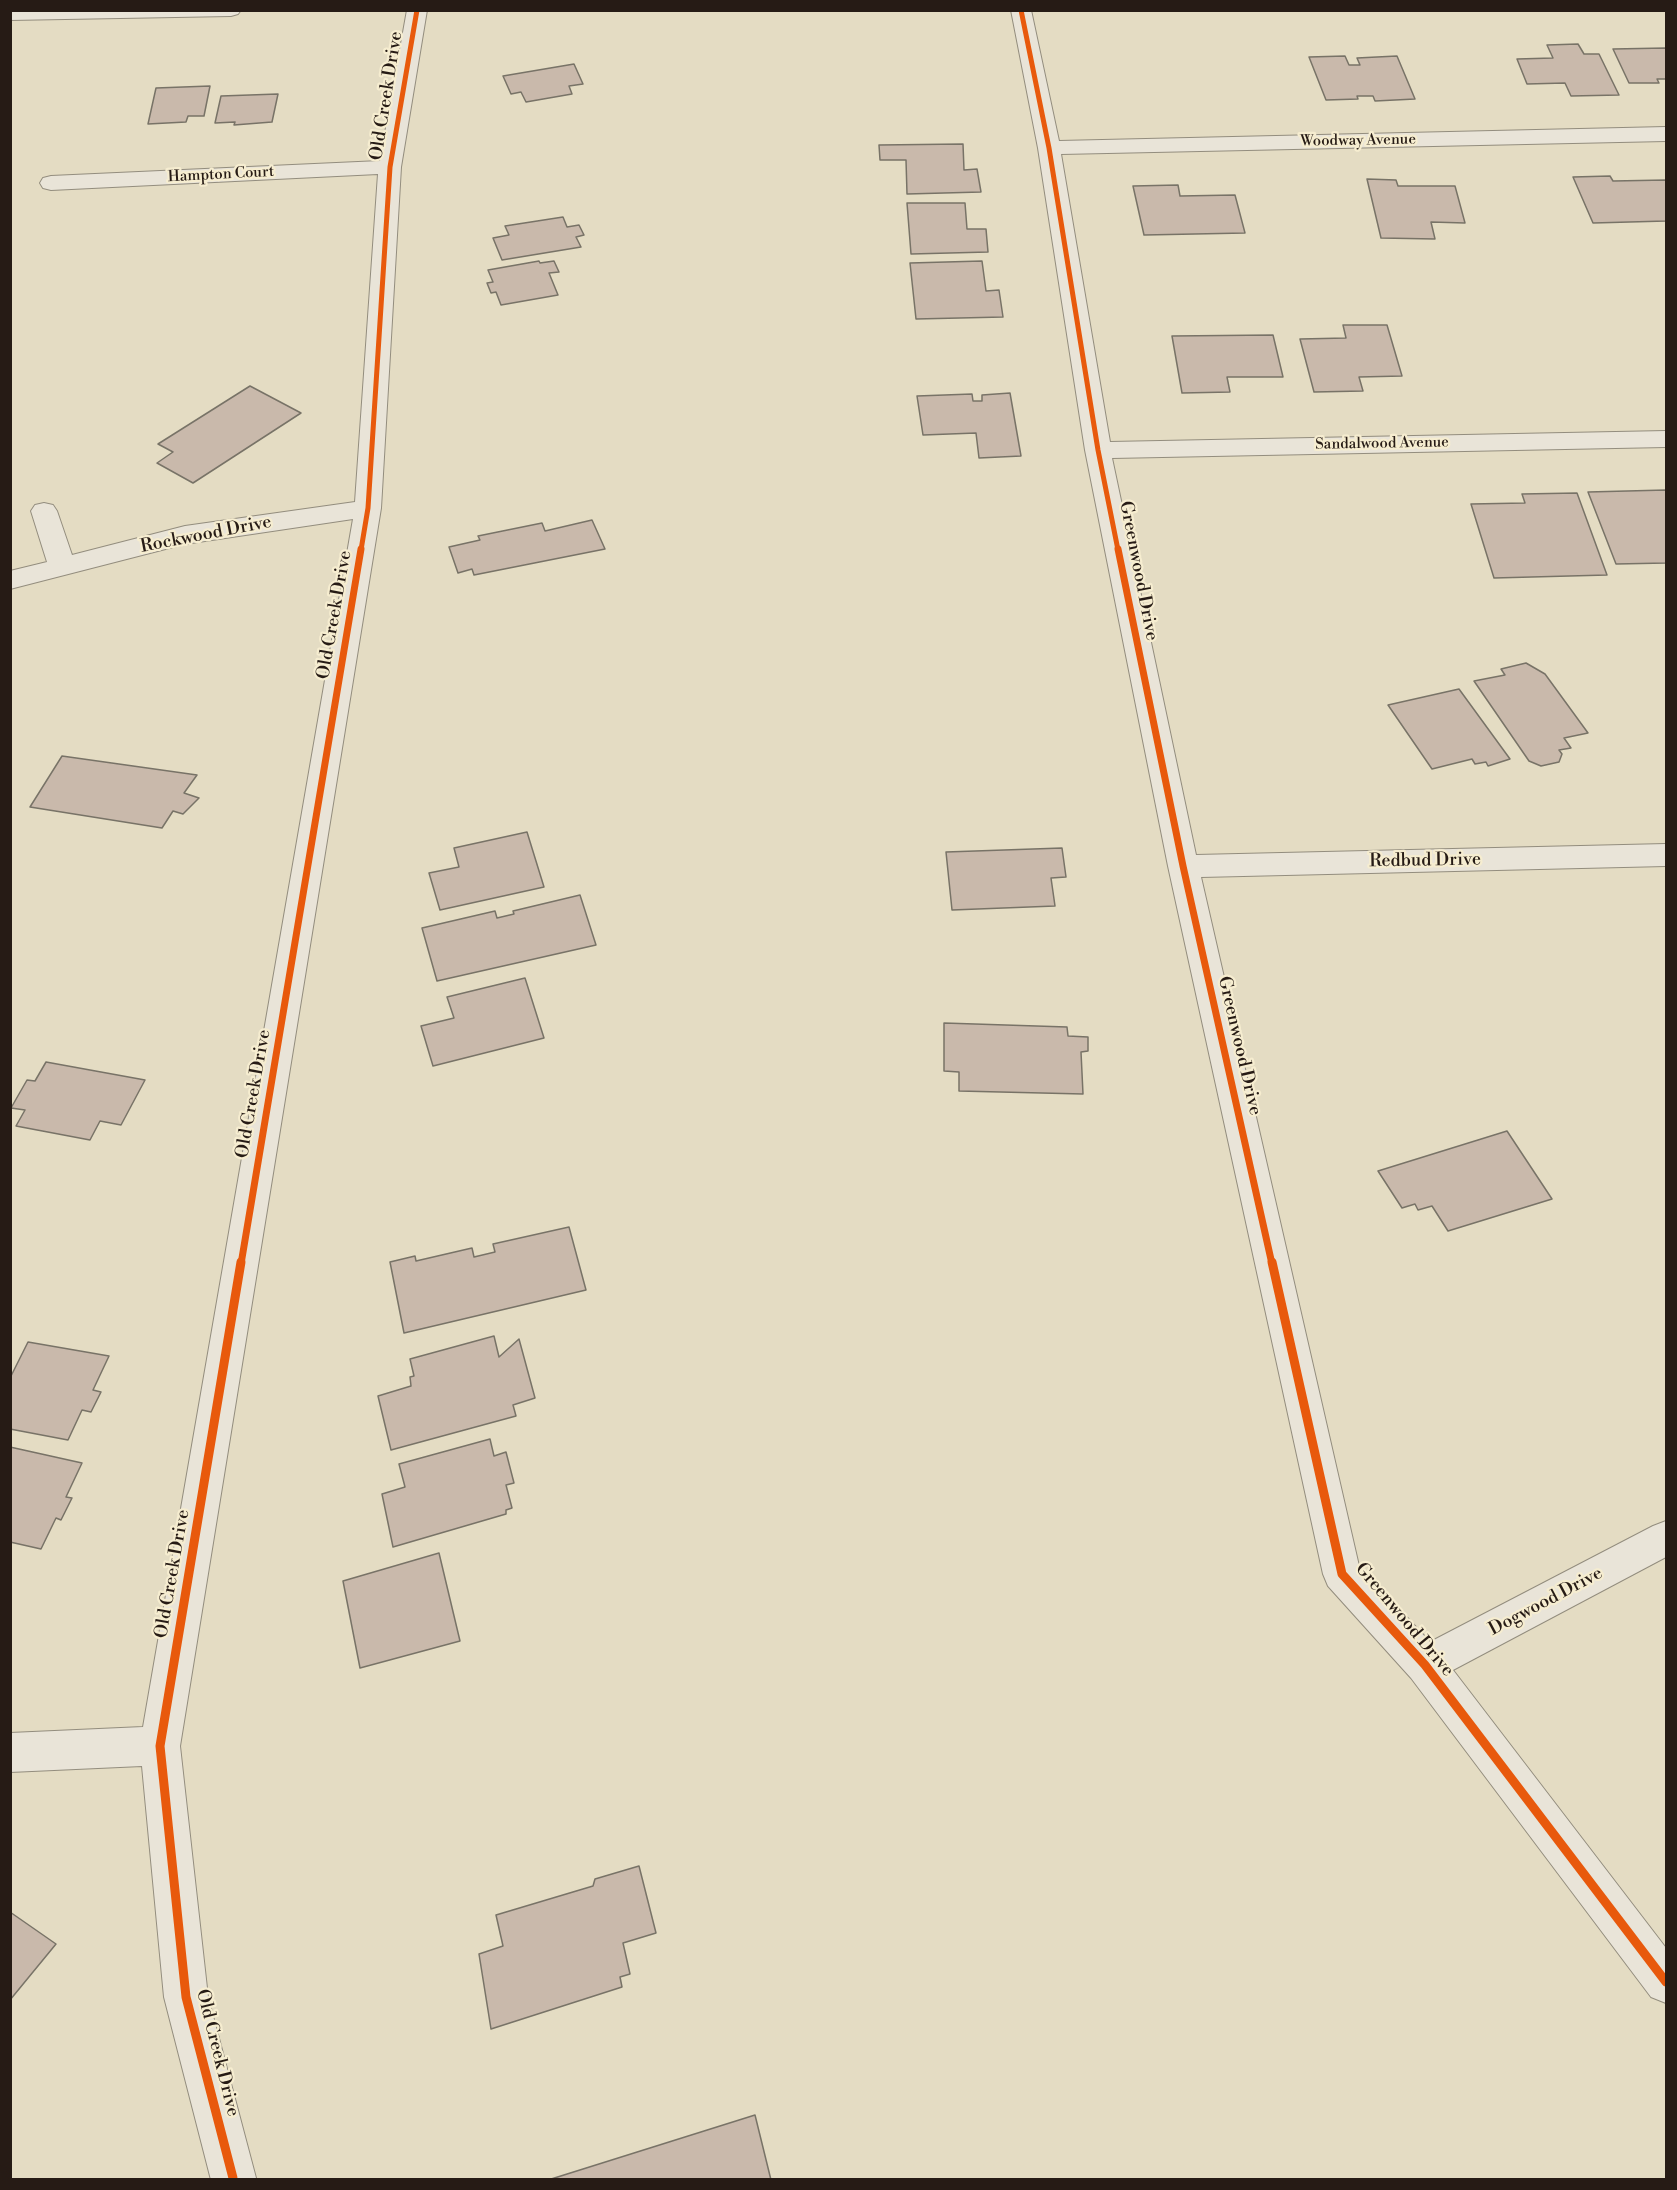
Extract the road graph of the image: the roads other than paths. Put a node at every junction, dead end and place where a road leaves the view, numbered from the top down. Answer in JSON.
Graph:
{"nodes":[{"id":1,"x":231,"y":10,"type":"edge"},
{"id":2,"x":417,"y":10,"type":"edge"},
{"id":3,"x":1021,"y":10,"type":"edge"},
{"id":4,"x":10,"y":14,"type":"edge"},
{"id":5,"x":1666,"y":134,"type":"edge"},
{"id":6,"x":1049,"y":148,"type":"junction"},
{"id":7,"x":390,"y":167,"type":"junction"},
{"id":8,"x":51,"y":183,"type":"dead end"},
{"id":9,"x":1666,"y":439,"type":"edge"},
{"id":10,"x":1098,"y":450,"type":"junction"},
{"id":11,"x":368,"y":508,"type":"junction"},
{"id":12,"x":44,"y":511,"type":"dead end"},
{"id":13,"x":62,"y":567,"type":"junction"},
{"id":14,"x":10,"y":580,"type":"edge"},
{"id":15,"x":1666,"y":855,"type":"edge"},
{"id":16,"x":1183,"y":866,"type":"junction"},
{"id":17,"x":1666,"y":1538,"type":"edge"},
{"id":18,"x":1425,"y":1665,"type":"junction"},
{"id":19,"x":160,"y":1746,"type":"junction"},
{"id":20,"x":10,"y":1753,"type":"edge"},
{"id":21,"x":1666,"y":1982,"type":"edge"},
{"id":22,"x":234,"y":2178,"type":"dead end"}],
"edges":[{"from":1,"to":4,"type":"street"},
{"from":2,"to":7,"type":"street","name":"Old Creek Drive"},
{"from":3,"to":6,"type":"street","name":"Greenwood Drive"},
{"from":5,"to":6,"type":"street","name":"Woodway Avenue"},
{"from":6,"to":10,"type":"street","name":"Greenwood Drive"},
{"from":7,"to":8,"type":"street","name":"Hampton Court"},
{"from":7,"to":11,"type":"street","name":"Old Creek Drive"},
{"from":9,"to":10,"type":"street","name":"Sandalwood Avenue"},
{"from":10,"to":16,"type":"street","name":"Greenwood Drive"},
{"from":11,"to":13,"type":"street","name":"Rockwood Drive"},
{"from":11,"to":19,"type":"street","name":"Old Creek Drive"},
{"from":12,"to":13,"type":"street"},
{"from":13,"to":14,"type":"street","name":"Rockwood Drive"},
{"from":15,"to":16,"type":"street","name":"Redbud Drive"},
{"from":16,"to":18,"type":"street","name":"Greenwood Drive"},
{"from":17,"to":18,"type":"street","name":"Dogwood Drive"},
{"from":18,"to":21,"type":"street","name":"Greenwood Drive"},
{"from":19,"to":20,"type":"street"},
{"from":19,"to":22,"type":"street","name":"Old Creek Drive"}]}
